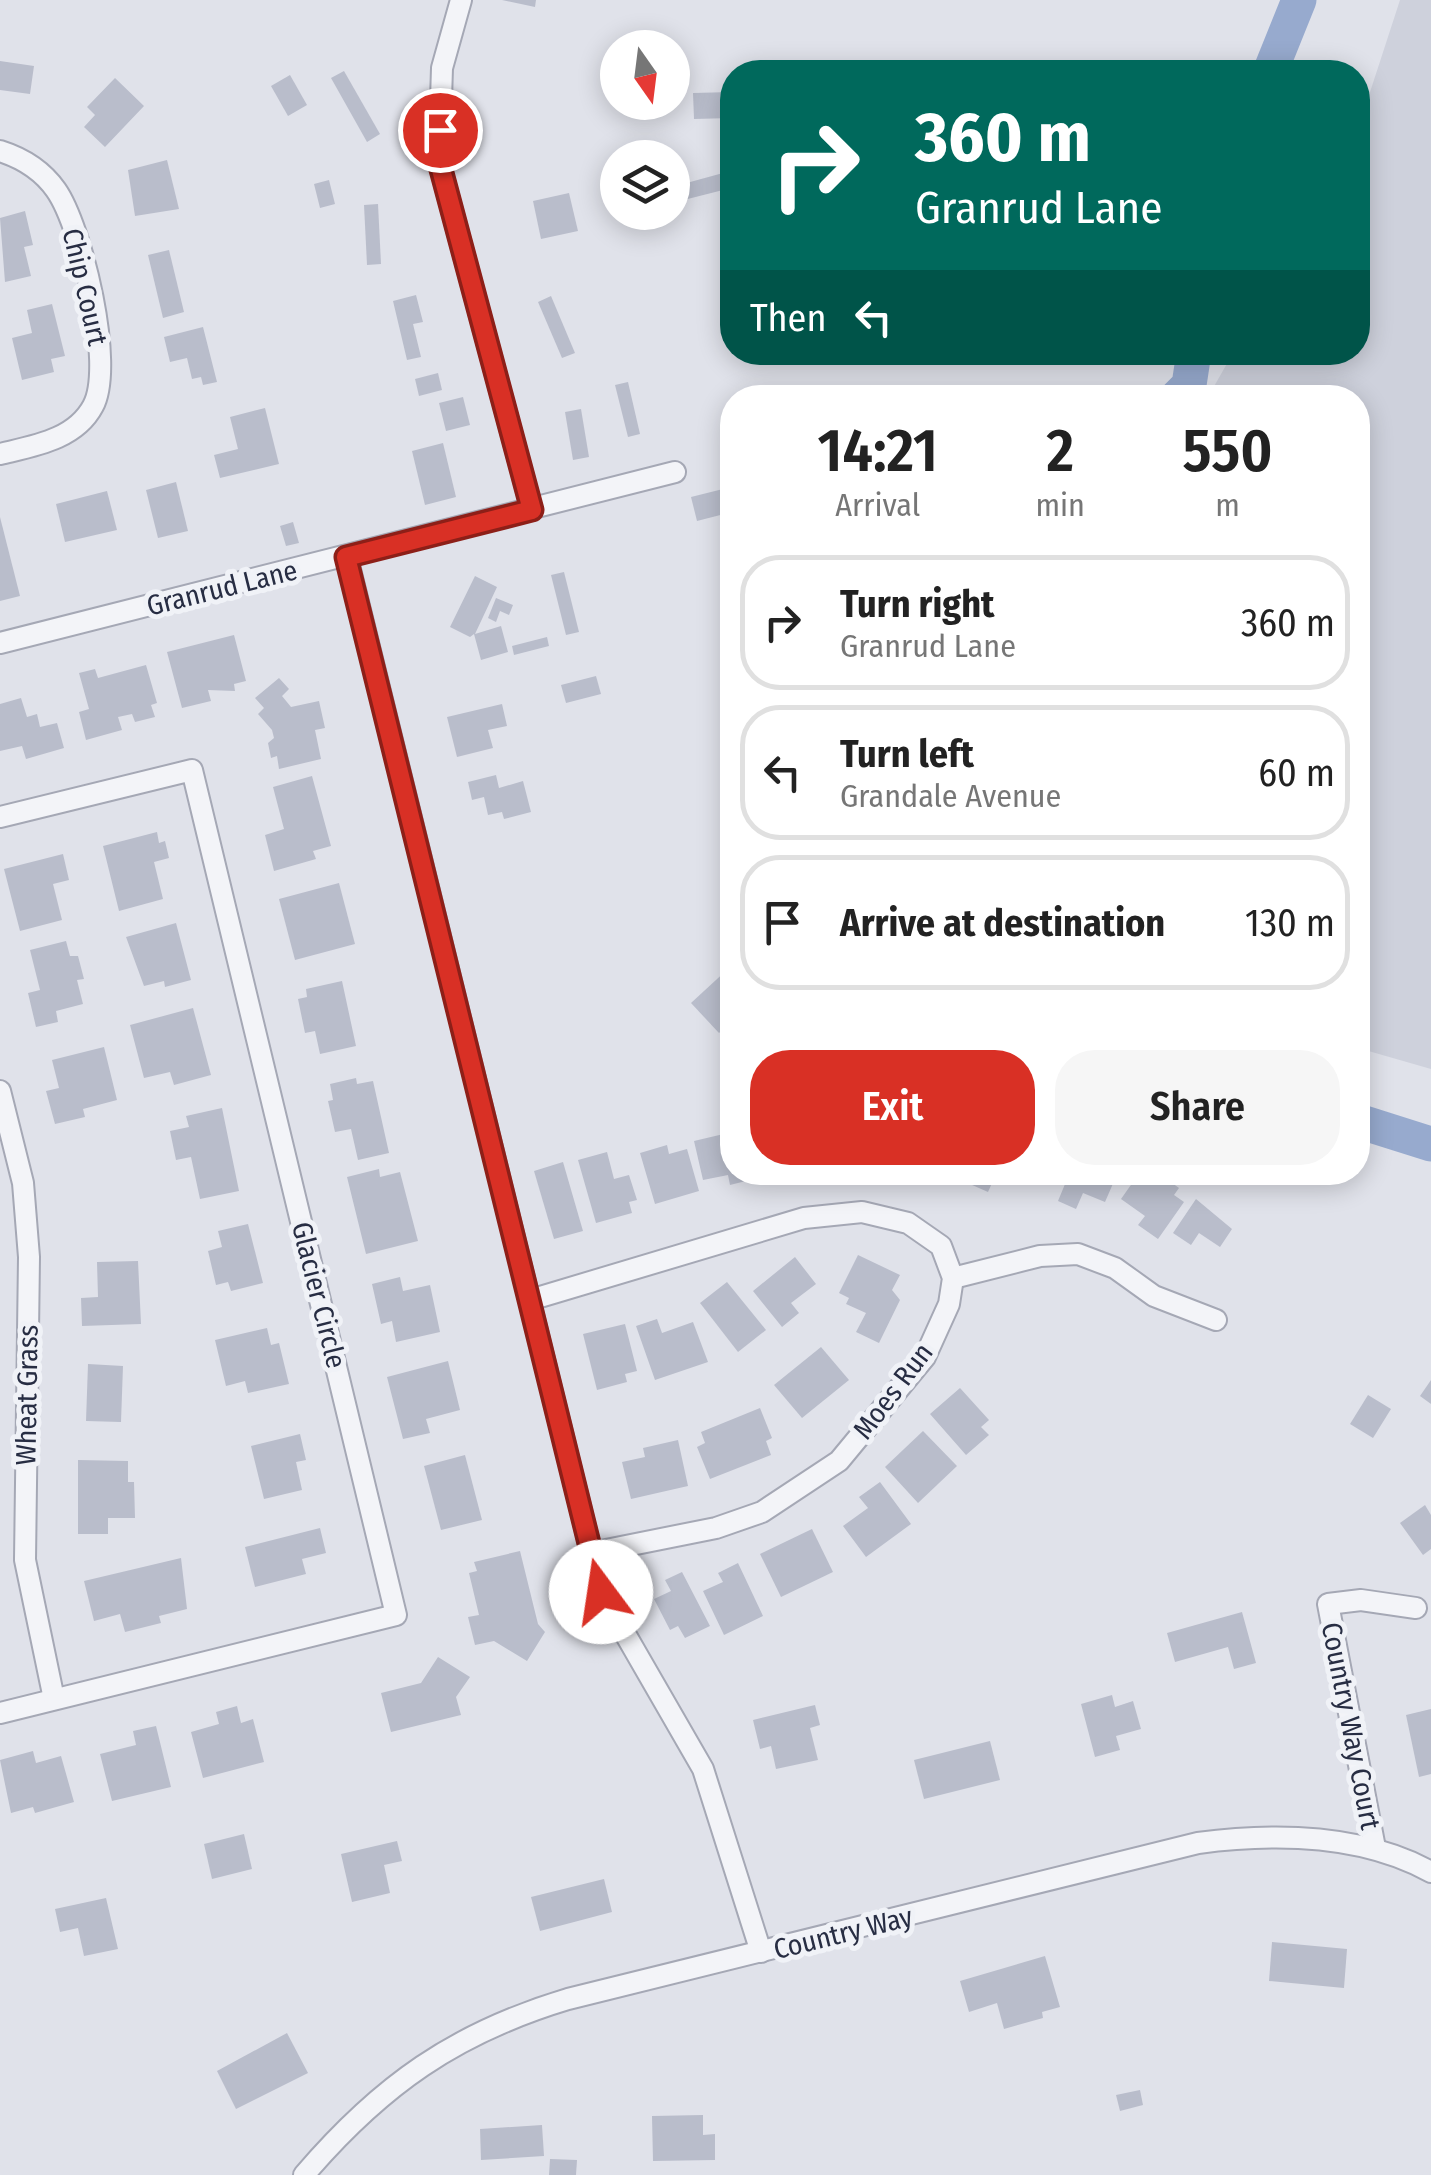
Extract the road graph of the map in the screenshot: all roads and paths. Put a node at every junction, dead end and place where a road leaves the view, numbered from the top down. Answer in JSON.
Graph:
{"nodes":[{"id":1,"x":461,"y":0,"type":"edge"},
{"id":2,"x":0,"y":150,"type":"edge"},
{"id":3,"x":0,"y":454,"type":"edge"},
{"id":4,"x":675,"y":472,"type":"dead end"},
{"id":5,"x":532,"y":510,"type":"junction"},
{"id":6,"x":346,"y":557,"type":"junction"},
{"id":7,"x":0,"y":643,"type":"edge"},
{"id":8,"x":0,"y":817,"type":"edge"},
{"id":9,"x":0,"y":1091,"type":"edge"},
{"id":10,"x":954,"y":1278,"type":"junction"},
{"id":11,"x":530,"y":1300,"type":"junction"},
{"id":12,"x":1216,"y":1320,"type":"dead end"},
{"id":13,"x":591,"y":1553,"type":"junction"},
{"id":14,"x":1416,"y":1608,"type":"dead end"},
{"id":15,"x":54,"y":1700,"type":"junction"},
{"id":16,"x":0,"y":1713,"type":"edge"},
{"id":17,"x":1374,"y":1848,"type":"junction"},
{"id":18,"x":1431,"y":1872,"type":"edge"},
{"id":19,"x":762,"y":1952,"type":"junction"},
{"id":20,"x":304,"y":2175,"type":"edge"}],
"edges":[{"from":1,"to":5,"type":"street"},
{"from":2,"to":3,"type":"street","name":"Chip Court"},
{"from":4,"to":5,"type":"street","name":"Granrud Lane"},
{"from":5,"to":6,"type":"street","name":"Granrud Lane"},
{"from":6,"to":7,"type":"street","name":"Granrud Lane"},
{"from":6,"to":11,"type":"street"},
{"from":8,"to":15,"type":"street","name":"Glacier Circle"},
{"from":9,"to":15,"type":"street","name":"Wheat Grass"},
{"from":10,"to":11,"type":"street"},
{"from":10,"to":12,"type":"street"},
{"from":10,"to":13,"type":"street","name":"Moes Run"},
{"from":11,"to":13,"type":"street"},
{"from":13,"to":19,"type":"street"},
{"from":14,"to":17,"type":"street","name":"Country Way Court"},
{"from":15,"to":16,"type":"street","name":"Glacier Circle"},
{"from":17,"to":18,"type":"street","name":"Country Way"},
{"from":17,"to":19,"type":"street","name":"Country Way"},
{"from":19,"to":20,"type":"street","name":"Country Way"}]}
